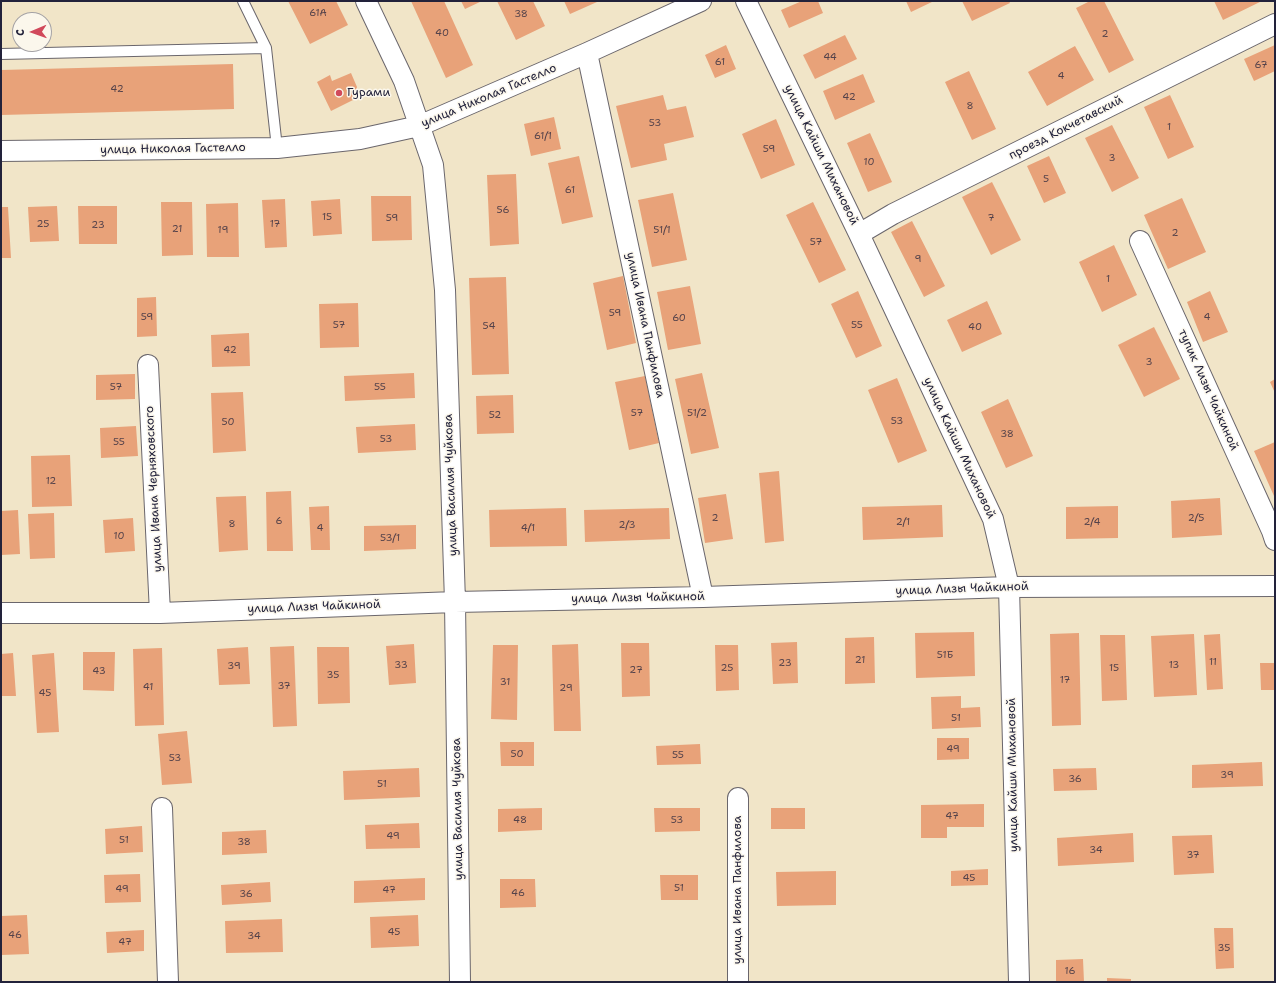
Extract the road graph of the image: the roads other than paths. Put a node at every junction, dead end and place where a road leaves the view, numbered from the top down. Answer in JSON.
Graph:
{"nodes":[{"id":1,"x":243,"y":1,"type":"edge"},
{"id":2,"x":366,"y":1,"type":"edge"},
{"id":3,"x":701,"y":1,"type":"edge"},
{"id":4,"x":746,"y":1,"type":"edge"},
{"id":5,"x":1275,"y":24,"type":"edge"},
{"id":6,"x":266,"y":48,"type":"junction"},
{"id":7,"x":587,"y":53,"type":"junction"},
{"id":8,"x":1,"y":54,"type":"edge"},
{"id":9,"x":419,"y":126,"type":"junction"},
{"id":10,"x":277,"y":148,"type":"junction"},
{"id":11,"x":1,"y":151,"type":"edge"},
{"id":12,"x":859,"y":234,"type":"junction"},
{"id":13,"x":1140,"y":241,"type":"dead end"},
{"id":14,"x":148,"y":365,"type":"dead end"},
{"id":15,"x":1275,"y":540,"type":"edge"},
{"id":16,"x":1275,"y":586,"type":"edge"},
{"id":17,"x":1008,"y":587,"type":"junction"},
{"id":18,"x":703,"y":597,"type":"junction"},
{"id":19,"x":455,"y":602,"type":"junction"},
{"id":20,"x":1,"y":613,"type":"edge"},
{"id":21,"x":160,"y":613,"type":"junction"},
{"id":22,"x":738,"y":798,"type":"dead end"},
{"id":23,"x":162,"y":808,"type":"dead end"},
{"id":24,"x":168,"y":982,"type":"edge"},
{"id":25,"x":460,"y":982,"type":"edge"},
{"id":26,"x":738,"y":982,"type":"edge"},
{"id":27,"x":1019,"y":982,"type":"edge"}],
"edges":[{"from":1,"to":6,"type":"lane"},
{"from":2,"to":9,"type":"street","name":"улица Василия Чуйкова"},
{"from":3,"to":7,"type":"street","name":"улица Николая Гастелло"},
{"from":4,"to":12,"type":"street","name":"улица Кайши Михановой"},
{"from":5,"to":12,"type":"street","name":"проезд Кокчетавский"},
{"from":6,"to":8,"type":"lane"},
{"from":6,"to":10,"type":"lane"},
{"from":7,"to":9,"type":"street","name":"улица Николая Гастелло"},
{"from":7,"to":18,"type":"street","name":"улица Ивана Панфилова"},
{"from":9,"to":10,"type":"street","name":"улица Николая Гастелло"},
{"from":9,"to":19,"type":"street","name":"улица Василия Чуйкова"},
{"from":10,"to":11,"type":"street","name":"улица Николая Гастелло"},
{"from":12,"to":17,"type":"street","name":"улица Кайши Михановой"},
{"from":13,"to":15,"type":"street","name":"тупик Лизы Чайкиной"},
{"from":14,"to":21,"type":"street","name":"улица Ивана Черняховского"},
{"from":16,"to":17,"type":"street","name":"улица Лизы Чайкиной"},
{"from":17,"to":18,"type":"street","name":"улица Лизы Чайкиной"},
{"from":17,"to":27,"type":"street","name":"улица Кайши Михановой"},
{"from":18,"to":19,"type":"street","name":"улица Лизы Чайкиной"},
{"from":19,"to":21,"type":"street","name":"улица Лизы Чайкиной"},
{"from":19,"to":25,"type":"street","name":"улица Василия Чуйкова"},
{"from":20,"to":21,"type":"street","name":"улица Лизы Чайкиной"},
{"from":22,"to":26,"type":"street","name":"улица Ивана Панфилова"},
{"from":23,"to":24,"type":"street"}]}
